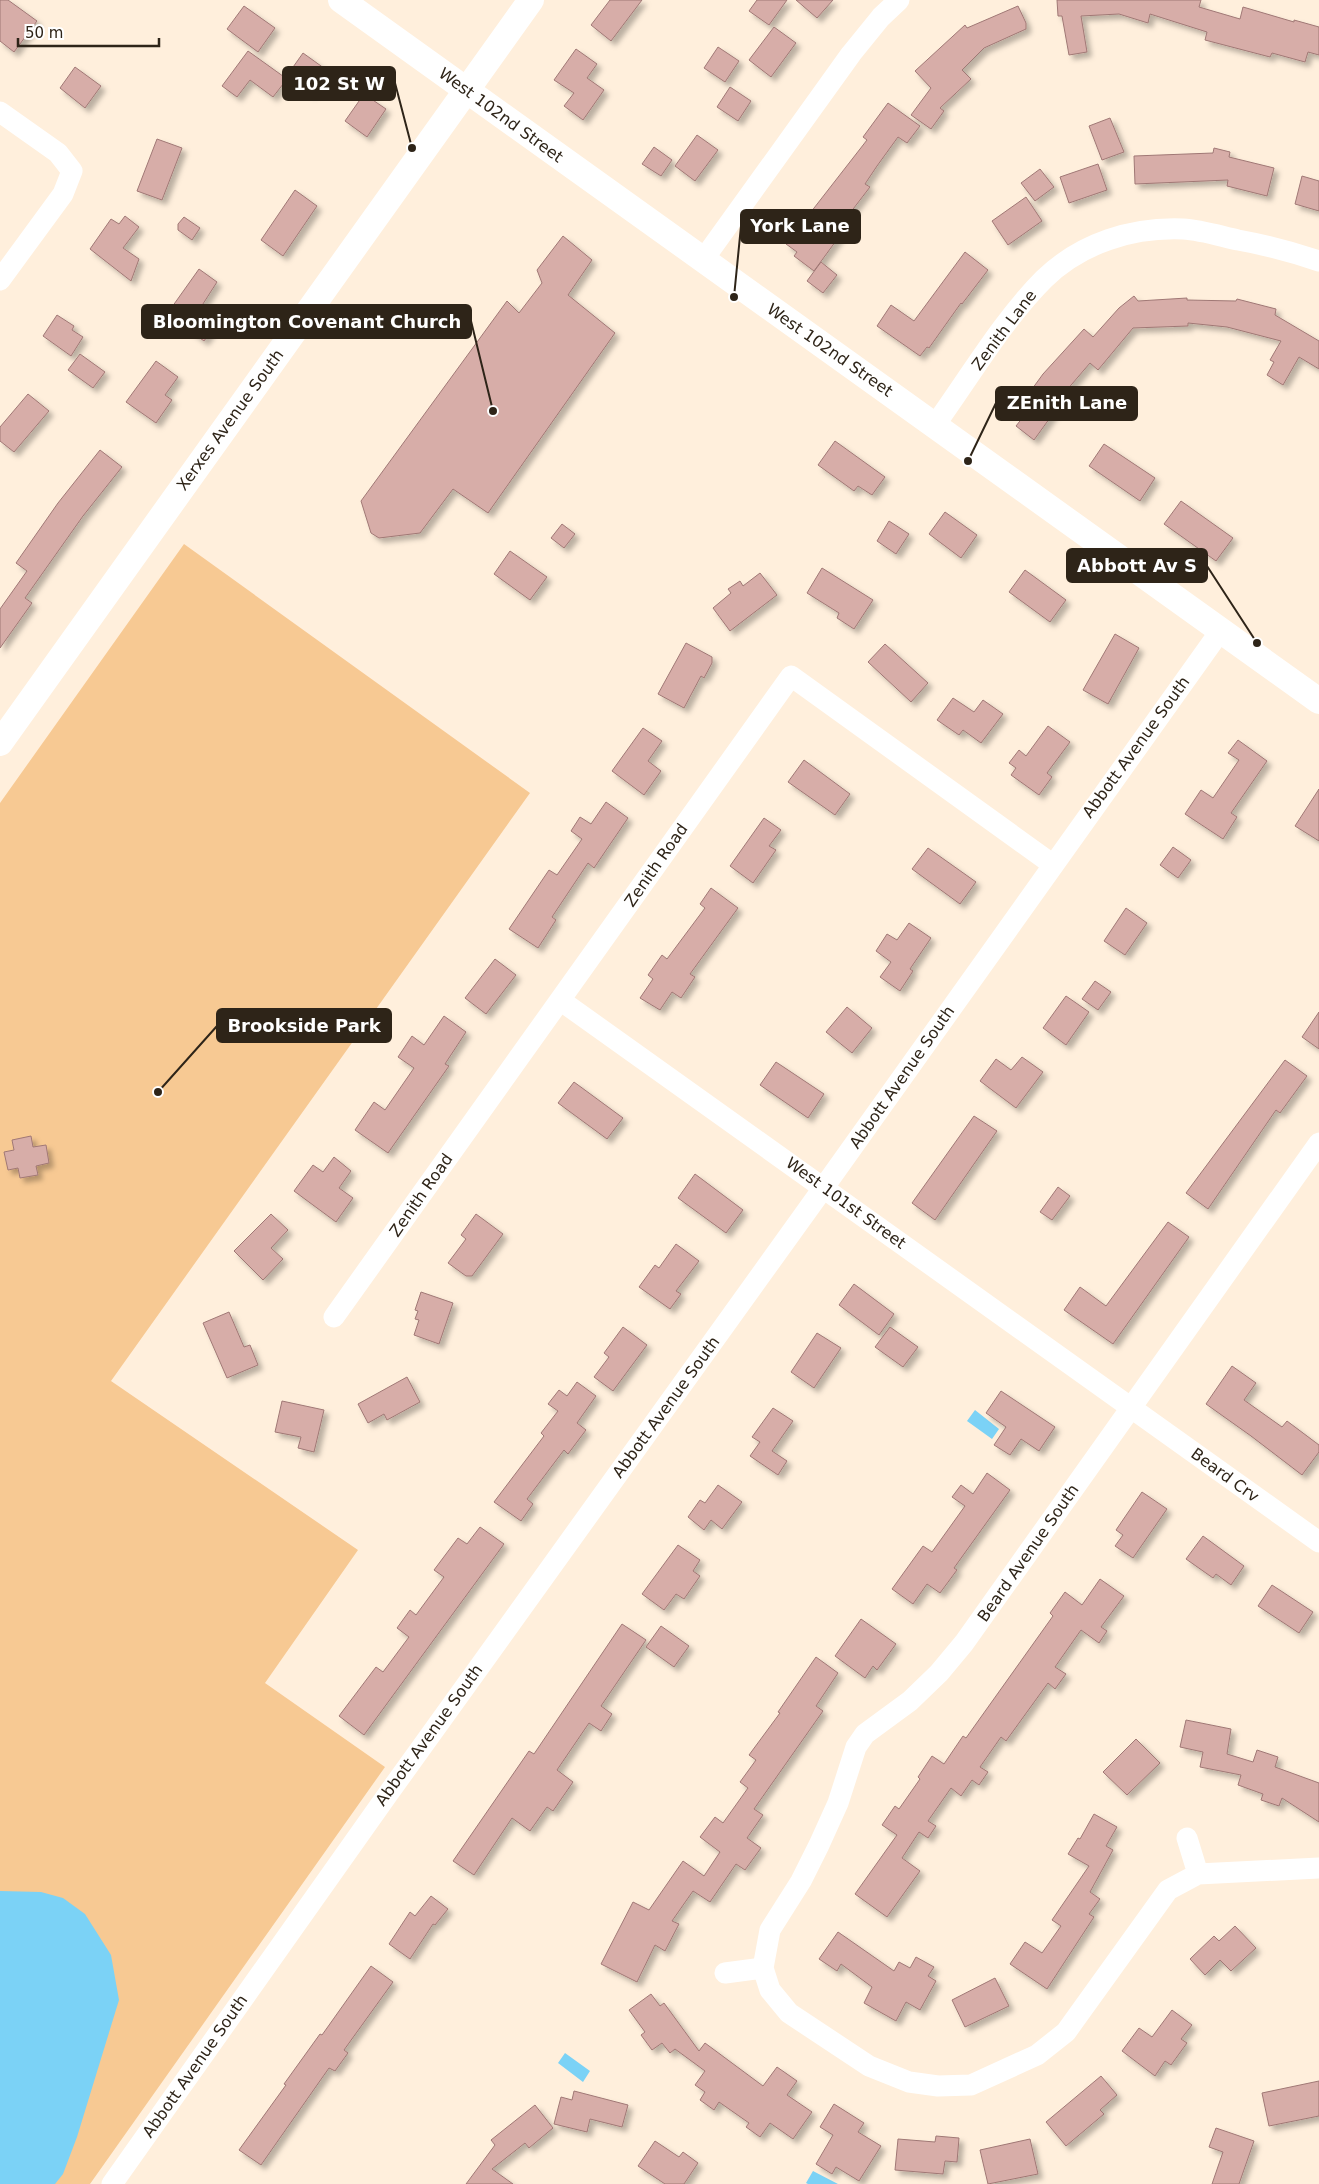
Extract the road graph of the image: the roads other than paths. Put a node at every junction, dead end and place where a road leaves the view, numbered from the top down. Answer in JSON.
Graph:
{"nodes":[{"id":1,"x":341,"y":0,"type":"edge"},
{"id":2,"x":530,"y":0,"type":"edge"},
{"id":3,"x":899,"y":0,"type":"edge"},
{"id":4,"x":466,"y":90,"type":"junction"},
{"id":5,"x":0,"y":112,"type":"edge"},
{"id":6,"x":702,"y":260,"type":"junction"},
{"id":7,"x":1319,"y":261,"type":"edge"},
{"id":8,"x":0,"y":280,"type":"edge"},
{"id":9,"x":935,"y":425,"type":"junction"},
{"id":10,"x":1221,"y":630,"type":"junction"},
{"id":11,"x":1319,"y":701,"type":"edge"},
{"id":12,"x":0,"y":743,"type":"edge"},
{"id":13,"x":1052,"y":864,"type":"junction"},
{"id":14,"x":560,"y":1000,"type":"junction"},
{"id":15,"x":1319,"y":1143,"type":"edge"},
{"id":16,"x":824,"y":1187,"type":"junction"},
{"id":17,"x":334,"y":1317,"type":"dead end"},
{"id":18,"x":1132,"y":1407,"type":"junction"},
{"id":19,"x":1319,"y":1542,"type":"edge"},
{"id":20,"x":1187,"y":1838,"type":"dead end"},
{"id":21,"x":1319,"y":1868,"type":"edge"},
{"id":22,"x":1198,"y":1874,"type":"junction"},
{"id":23,"x":763,"y":1968,"type":"junction"},
{"id":24,"x":725,"y":1973,"type":"dead end"},
{"id":25,"x":112,"y":2184,"type":"edge"}],
"edges":[{"from":1,"to":4,"type":"street","name":"West 102nd Street"},
{"from":2,"to":4,"type":"street","name":"Xerxes Avenue South"},
{"from":3,"to":6,"type":"street"},
{"from":4,"to":6,"type":"street","name":"West 102nd Street"},
{"from":4,"to":12,"type":"street","name":"Xerxes Avenue South"},
{"from":5,"to":8,"type":"street"},
{"from":6,"to":9,"type":"street","name":"West 102nd Street"},
{"from":7,"to":9,"type":"street","name":"Zenith Lane"},
{"from":9,"to":10,"type":"street","name":"West 102nd Street"},
{"from":10,"to":11,"type":"street","name":"West 102nd Street"},
{"from":10,"to":13,"type":"street","name":"Abbott Avenue South"},
{"from":13,"to":14,"type":"street","name":"Zenith Road"},
{"from":13,"to":16,"type":"street","name":"Abbott Avenue South"},
{"from":14,"to":16,"type":"street","name":"West 101st Street"},
{"from":14,"to":17,"type":"street","name":"Zenith Road"},
{"from":15,"to":18,"type":"street","name":"Beard Avenue South"},
{"from":16,"to":18,"type":"street","name":"West 101st Street"},
{"from":16,"to":25,"type":"street","name":"Abbott Avenue South"},
{"from":18,"to":19,"type":"street","name":"Beard Crv"},
{"from":18,"to":23,"type":"street","name":"Beard Avenue South"},
{"from":20,"to":22,"type":"street"},
{"from":21,"to":22,"type":"street"},
{"from":22,"to":23,"type":"street"},
{"from":23,"to":24,"type":"street"}]}
